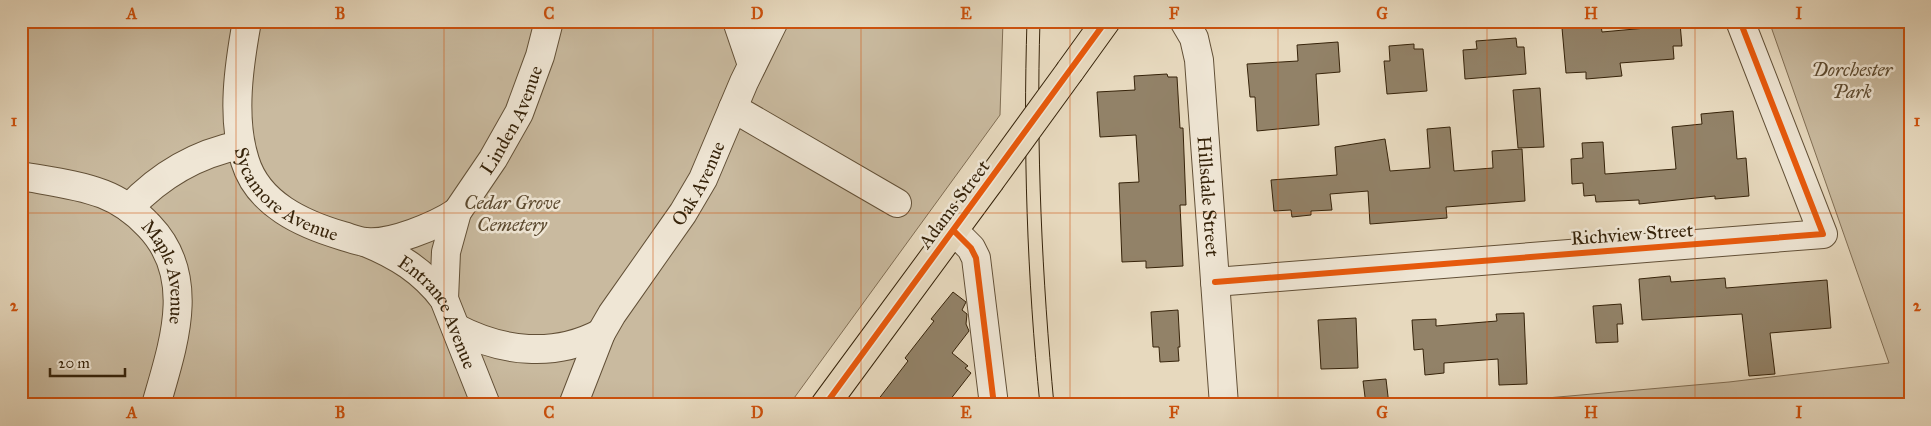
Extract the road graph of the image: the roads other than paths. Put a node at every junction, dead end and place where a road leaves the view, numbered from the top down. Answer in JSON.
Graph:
{"nodes":[{"id":1,"x":247,"y":21,"type":"edge"},
{"id":2,"x":549,"y":21,"type":"edge"},
{"id":3,"x":737,"y":21,"type":"edge"},
{"id":4,"x":774,"y":21,"type":"edge"},
{"id":5,"x":1106,"y":21,"type":"edge"},
{"id":6,"x":1184,"y":21,"type":"edge"},
{"id":7,"x":1740,"y":21,"type":"edge"},
{"id":8,"x":752,"y":65,"type":"junction"},
{"id":9,"x":733,"y":108,"type":"junction"},
{"id":10,"x":240,"y":145,"type":"junction"},
{"id":11,"x":21,"y":176,"type":"edge"},
{"id":12,"x":897,"y":203,"type":"dead end"},
{"id":13,"x":129,"y":208,"type":"junction"},
{"id":14,"x":457,"y":212,"type":"junction"},
{"id":15,"x":953,"y":230,"type":"junction"},
{"id":16,"x":366,"y":242,"type":"junction"},
{"id":17,"x":1215,"y":282,"type":"junction"},
{"id":18,"x":444,"y":299,"type":"junction"},
{"id":19,"x":456,"y":328,"type":"junction"},
{"id":20,"x":601,"y":333,"type":"junction"},
{"id":21,"x":156,"y":405,"type":"edge"},
{"id":22,"x":486,"y":405,"type":"edge"},
{"id":23,"x":573,"y":405,"type":"edge"},
{"id":24,"x":825,"y":405,"type":"edge"},
{"id":25,"x":994,"y":405,"type":"edge"},
{"id":26,"x":1224,"y":405,"type":"edge"}],
"edges":[{"from":1,"to":10,"type":"street","name":"Sycamore Avenue"},
{"from":2,"to":14,"type":"street","name":"Linden Avenue"},
{"from":3,"to":8,"type":"street"},
{"from":4,"to":8,"type":"street","name":"Oak Avenue"},
{"from":5,"to":15,"type":"main road","name":"Adams Street","bridge":true},
{"from":6,"to":17,"type":"street","name":"Hillsdale Street"},
{"from":7,"to":17,"type":"street","name":"Richview Street"},
{"from":8,"to":9,"type":"street","name":"Oak Avenue"},
{"from":9,"to":12,"type":"street"},
{"from":9,"to":20,"type":"street","name":"Oak Avenue"},
{"from":10,"to":13,"type":"street","name":"Maple Avenue"},
{"from":10,"to":16,"type":"street","name":"Sycamore Avenue"},
{"from":11,"to":13,"type":"street","name":"Maple Avenue"},
{"from":13,"to":21,"type":"street","name":"Maple Avenue"},
{"from":14,"to":16,"type":"street","name":"Sycamore Avenue"},
{"from":14,"to":18,"type":"street","name":"Linden Avenue"},
{"from":15,"to":24,"type":"main road","name":"Adams Street"},
{"from":15,"to":25,"type":"street"},
{"from":16,"to":18,"type":"street","name":"Entrance Avenue"},
{"from":17,"to":26,"type":"street","name":"Hillsdale Street"},
{"from":18,"to":19,"type":"street","name":"Entrance Avenue"},
{"from":19,"to":20,"type":"street"},
{"from":19,"to":22,"type":"street","name":"Entrance Avenue"},
{"from":20,"to":23,"type":"street","name":"Oak Avenue"}]}
